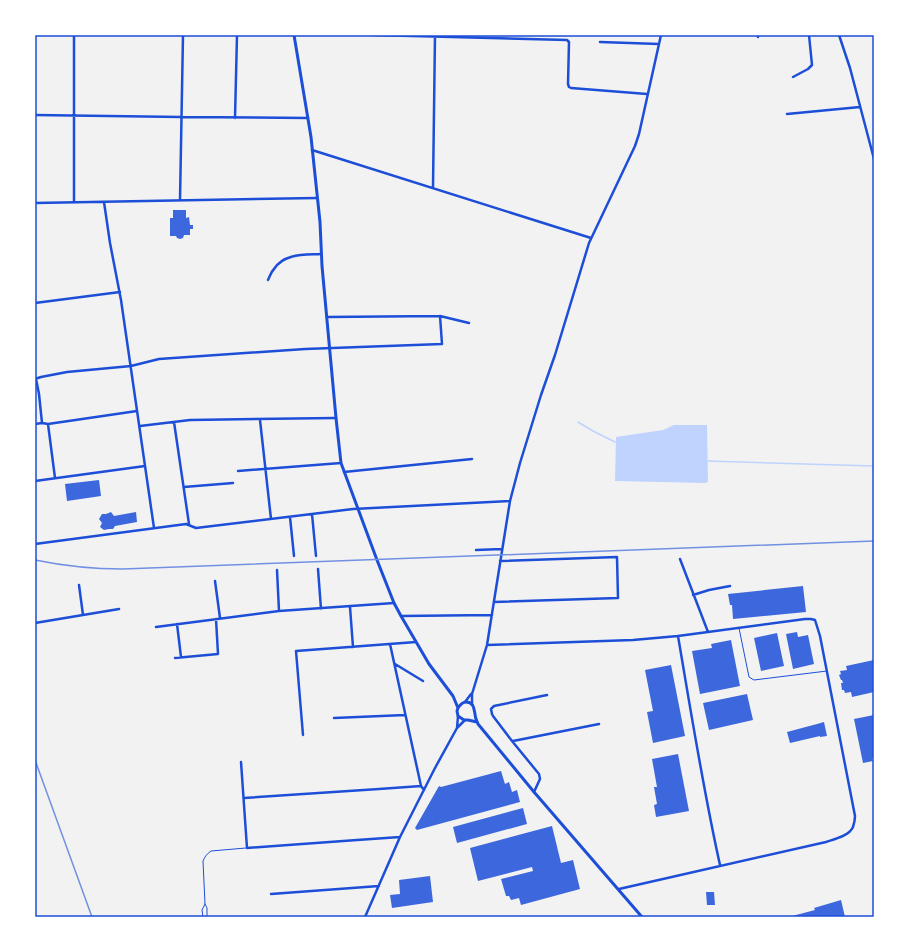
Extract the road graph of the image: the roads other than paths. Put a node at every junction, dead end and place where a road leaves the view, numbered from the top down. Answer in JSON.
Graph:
{"nodes":[{"id":1,"x":74,"y":35,"type":"edge"},
{"id":2,"x":183,"y":35,"type":"edge"},
{"id":3,"x":237,"y":35,"type":"edge"},
{"id":4,"x":294,"y":35,"type":"edge"},
{"id":5,"x":372,"y":35,"type":"edge"},
{"id":6,"x":532,"y":35,"type":"edge"},
{"id":7,"x":661,"y":35,"type":"edge"},
{"id":8,"x":809,"y":35,"type":"edge"},
{"id":9,"x":839,"y":35,"type":"edge"},
{"id":10,"x":435,"y":36,"type":"edge"},
{"id":11,"x":532,"y":40,"type":"junction"},
{"id":12,"x":600,"y":42,"type":"dead end"},
{"id":13,"x":659,"y":44,"type":"junction"},
{"id":14,"x":793,"y":77,"type":"dead end"},
{"id":15,"x":647,"y":94,"type":"junction"},
{"id":16,"x":860,"y":107,"type":"junction"},
{"id":17,"x":787,"y":114,"type":"dead end"},
{"id":18,"x":35,"y":115,"type":"edge"},
{"id":19,"x":74,"y":116,"type":"junction"},
{"id":20,"x":181,"y":117,"type":"junction"},
{"id":21,"x":235,"y":118,"type":"junction"},
{"id":22,"x":308,"y":118,"type":"junction"},
{"id":23,"x":312,"y":150,"type":"junction"},
{"id":24,"x":874,"y":159,"type":"edge"},
{"id":25,"x":433,"y":187,"type":"junction"},
{"id":26,"x":317,"y":198,"type":"junction"},
{"id":27,"x":180,"y":200,"type":"junction"},
{"id":28,"x":74,"y":202,"type":"junction"},
{"id":29,"x":104,"y":202,"type":"junction"},
{"id":30,"x":35,"y":203,"type":"edge"},
{"id":31,"x":591,"y":238,"type":"junction"},
{"id":32,"x":321,"y":254,"type":"junction"},
{"id":33,"x":268,"y":280,"type":"dead end"},
{"id":34,"x":120,"y":292,"type":"junction"},
{"id":35,"x":35,"y":304,"type":"edge"},
{"id":36,"x":440,"y":316,"type":"junction"},
{"id":37,"x":327,"y":317,"type":"junction"},
{"id":38,"x":469,"y":323,"type":"dead end"},
{"id":39,"x":330,"y":348,"type":"junction"},
{"id":40,"x":131,"y":366,"type":"junction"},
{"id":41,"x":35,"y":379,"type":"edge"},
{"id":42,"x":137,"y":411,"type":"junction"},
{"id":43,"x":336,"y":418,"type":"junction"},
{"id":44,"x":260,"y":420,"type":"junction"},
{"id":45,"x":174,"y":422,"type":"junction"},
{"id":46,"x":42,"y":423,"type":"junction"},
{"id":47,"x":35,"y":424,"type":"edge"},
{"id":48,"x":48,"y":424,"type":"junction"},
{"id":49,"x":140,"y":426,"type":"junction"},
{"id":50,"x":472,"y":459,"type":"dead end"},
{"id":51,"x":341,"y":464,"type":"junction"},
{"id":52,"x":145,"y":466,"type":"junction"},
{"id":53,"x":265,"y":469,"type":"junction"},
{"id":54,"x":238,"y":471,"type":"dead end"},
{"id":55,"x":344,"y":472,"type":"junction"},
{"id":56,"x":55,"y":478,"type":"junction"},
{"id":57,"x":35,"y":481,"type":"edge"},
{"id":58,"x":233,"y":483,"type":"dead end"},
{"id":59,"x":184,"y":487,"type":"junction"},
{"id":60,"x":510,"y":501,"type":"junction"},
{"id":61,"x":358,"y":508,"type":"junction"},
{"id":62,"x":312,"y":514,"type":"junction"},
{"id":63,"x":290,"y":516,"type":"junction"},
{"id":64,"x":271,"y":519,"type":"junction"},
{"id":65,"x":189,"y":524,"type":"junction"},
{"id":66,"x":154,"y":528,"type":"junction"},
{"id":67,"x":35,"y":544,"type":"edge"},
{"id":68,"x":502,"y":549,"type":"junction"},
{"id":69,"x":476,"y":550,"type":"dead end"},
{"id":70,"x":294,"y":556,"type":"dead end"},
{"id":71,"x":316,"y":556,"type":"dead end"},
{"id":72,"x":680,"y":559,"type":"dead end"},
{"id":73,"x":500,"y":561,"type":"junction"},
{"id":74,"x":318,"y":569,"type":"dead end"},
{"id":75,"x":277,"y":570,"type":"dead end"},
{"id":76,"x":215,"y":581,"type":"dead end"},
{"id":77,"x":79,"y":585,"type":"dead end"},
{"id":78,"x":730,"y":586,"type":"dead end"},
{"id":79,"x":693,"y":595,"type":"junction"},
{"id":80,"x":494,"y":602,"type":"junction"},
{"id":81,"x":394,"y":603,"type":"junction"},
{"id":82,"x":350,"y":607,"type":"junction"},
{"id":83,"x":119,"y":609,"type":"dead end"},
{"id":84,"x":321,"y":609,"type":"junction"},
{"id":85,"x":279,"y":611,"type":"junction"},
{"id":86,"x":83,"y":615,"type":"junction"},
{"id":87,"x":492,"y":615,"type":"junction"},
{"id":88,"x":401,"y":616,"type":"junction"},
{"id":89,"x":220,"y":618,"type":"junction"},
{"id":90,"x":216,"y":619,"type":"junction"},
{"id":91,"x":35,"y":623,"type":"edge"},
{"id":92,"x":177,"y":624,"type":"junction"},
{"id":93,"x":156,"y":626,"type":"dead end"},
{"id":94,"x":739,"y":628,"type":"junction"},
{"id":95,"x":708,"y":632,"type":"junction"},
{"id":96,"x":678,"y":636,"type":"junction"},
{"id":97,"x":416,"y":642,"type":"junction"},
{"id":98,"x":390,"y":644,"type":"junction"},
{"id":99,"x":487,"y":645,"type":"junction"},
{"id":100,"x":353,"y":647,"type":"junction"},
{"id":101,"x":181,"y":657,"type":"junction"},
{"id":102,"x":175,"y":658,"type":"dead end"},
{"id":103,"x":394,"y":664,"type":"junction"},
{"id":104,"x":827,"y":671,"type":"junction"},
{"id":105,"x":423,"y":681,"type":"dead end"},
{"id":106,"x":472,"y":694,"type":"junction"},
{"id":107,"x":547,"y":695,"type":"dead end"},
{"id":108,"x":453,"y":696,"type":"junction"},
{"id":109,"x":464,"y":703,"type":"junction"},
{"id":110,"x":472,"y":705,"type":"junction"},
{"id":111,"x":458,"y":708,"type":"junction"},
{"id":112,"x":474,"y":714,"type":"junction"},
{"id":113,"x":405,"y":715,"type":"junction"},
{"id":114,"x":458,"y":716,"type":"junction"},
{"id":115,"x":334,"y":718,"type":"dead end"},
{"id":116,"x":467,"y":720,"type":"junction"},
{"id":117,"x":477,"y":722,"type":"junction"},
{"id":118,"x":599,"y":724,"type":"dead end"},
{"id":119,"x":457,"y":728,"type":"junction"},
{"id":120,"x":303,"y":735,"type":"dead end"},
{"id":121,"x":512,"y":741,"type":"junction"},
{"id":122,"x":241,"y":762,"type":"dead end"},
{"id":123,"x":420,"y":786,"type":"junction"},
{"id":124,"x":424,"y":790,"type":"junction"},
{"id":125,"x":534,"y":792,"type":"junction"},
{"id":126,"x":244,"y":798,"type":"junction"},
{"id":127,"x":400,"y":838,"type":"junction"},
{"id":128,"x":247,"y":848,"type":"junction"},
{"id":129,"x":720,"y":866,"type":"junction"},
{"id":130,"x":379,"y":886,"type":"junction"},
{"id":131,"x":619,"y":890,"type":"junction"},
{"id":132,"x":271,"y":894,"type":"dead end"},
{"id":133,"x":205,"y":904,"type":"junction"},
{"id":134,"x":203,"y":917,"type":"edge"},
{"id":135,"x":207,"y":917,"type":"edge"},
{"id":136,"x":365,"y":917,"type":"edge"},
{"id":137,"x":642,"y":917,"type":"edge"}],
"edges":[{"from":1,"to":19,"type":"street"},
{"from":2,"to":20,"type":"street"},
{"from":3,"to":21,"type":"street"},
{"from":4,"to":22,"type":"street"},
{"from":5,"to":10,"type":"street"},
{"from":6,"to":11,"type":"street"},
{"from":7,"to":13,"type":"street"},
{"from":8,"to":14,"type":"street"},
{"from":9,"to":16,"type":"street"},
{"from":10,"to":11,"type":"street"},
{"from":10,"to":25,"type":"street"},
{"from":11,"to":15,"type":"street"},
{"from":12,"to":13,"type":"street"},
{"from":13,"to":15,"type":"street"},
{"from":15,"to":31,"type":"street"},
{"from":16,"to":17,"type":"street"},
{"from":16,"to":24,"type":"street"},
{"from":18,"to":19,"type":"street"},
{"from":19,"to":20,"type":"street"},
{"from":19,"to":28,"type":"street"},
{"from":20,"to":21,"type":"street"},
{"from":20,"to":27,"type":"street"},
{"from":21,"to":22,"type":"street"},
{"from":22,"to":23,"type":"street"},
{"from":23,"to":25,"type":"street"},
{"from":23,"to":26,"type":"street"},
{"from":25,"to":31,"type":"street"},
{"from":26,"to":27,"type":"street"},
{"from":26,"to":32,"type":"street"},
{"from":27,"to":29,"type":"street"},
{"from":28,"to":29,"type":"street"},
{"from":28,"to":30,"type":"street"},
{"from":29,"to":34,"type":"street"},
{"from":31,"to":60,"type":"street"},
{"from":32,"to":33,"type":"street"},
{"from":32,"to":37,"type":"street"},
{"from":34,"to":35,"type":"street"},
{"from":34,"to":40,"type":"street"},
{"from":36,"to":37,"type":"street"},
{"from":36,"to":38,"type":"street"},
{"from":36,"to":39,"type":"street"},
{"from":37,"to":39,"type":"street"},
{"from":39,"to":40,"type":"street"},
{"from":39,"to":43,"type":"street"},
{"from":40,"to":41,"type":"street"},
{"from":40,"to":42,"type":"street"},
{"from":41,"to":46,"type":"street"},
{"from":42,"to":48,"type":"street"},
{"from":42,"to":49,"type":"street"},
{"from":43,"to":44,"type":"street"},
{"from":43,"to":51,"type":"street"},
{"from":44,"to":45,"type":"street"},
{"from":44,"to":53,"type":"street"},
{"from":45,"to":49,"type":"street"},
{"from":45,"to":59,"type":"street"},
{"from":46,"to":47,"type":"street"},
{"from":46,"to":48,"type":"street"},
{"from":48,"to":56,"type":"street"},
{"from":49,"to":52,"type":"street"},
{"from":50,"to":55,"type":"street"},
{"from":51,"to":53,"type":"street"},
{"from":51,"to":55,"type":"street"},
{"from":52,"to":56,"type":"street"},
{"from":52,"to":66,"type":"street"},
{"from":53,"to":54,"type":"street"},
{"from":53,"to":64,"type":"street"},
{"from":55,"to":61,"type":"street"},
{"from":56,"to":57,"type":"street"},
{"from":58,"to":59,"type":"street"},
{"from":59,"to":65,"type":"street"},
{"from":60,"to":61,"type":"street"},
{"from":60,"to":68,"type":"street"},
{"from":61,"to":62,"type":"street"},
{"from":61,"to":81,"type":"street"},
{"from":62,"to":63,"type":"street"},
{"from":62,"to":71,"type":"street"},
{"from":63,"to":64,"type":"street"},
{"from":63,"to":70,"type":"street"},
{"from":64,"to":65,"type":"street"},
{"from":65,"to":66,"type":"street"},
{"from":66,"to":67,"type":"street"},
{"from":68,"to":69,"type":"street"},
{"from":68,"to":73,"type":"street"},
{"from":72,"to":79,"type":"street"},
{"from":73,"to":80,"type":"street"},
{"from":73,"to":80,"type":"street"},
{"from":74,"to":84,"type":"street"},
{"from":75,"to":85,"type":"street"},
{"from":76,"to":89,"type":"street"},
{"from":77,"to":86,"type":"street"},
{"from":78,"to":79,"type":"street"},
{"from":79,"to":95,"type":"street"},
{"from":80,"to":87,"type":"street"},
{"from":81,"to":82,"type":"street"},
{"from":81,"to":88,"type":"street"},
{"from":82,"to":84,"type":"street"},
{"from":82,"to":100,"type":"street"},
{"from":83,"to":86,"type":"street"},
{"from":84,"to":85,"type":"street"},
{"from":85,"to":89,"type":"street"},
{"from":86,"to":91,"type":"street"},
{"from":87,"to":88,"type":"street"},
{"from":87,"to":99,"type":"street"},
{"from":88,"to":97,"type":"street"},
{"from":89,"to":90,"type":"street"},
{"from":90,"to":92,"type":"street"},
{"from":90,"to":101,"type":"street"},
{"from":92,"to":93,"type":"street"},
{"from":92,"to":101,"type":"street"},
{"from":94,"to":95,"type":"street"},
{"from":94,"to":104,"type":"street"},
{"from":94,"to":104,"type":"lane"},
{"from":95,"to":96,"type":"street"},
{"from":96,"to":99,"type":"street"},
{"from":96,"to":129,"type":"street"},
{"from":97,"to":98,"type":"street"},
{"from":97,"to":108,"type":"street"},
{"from":98,"to":100,"type":"street"},
{"from":98,"to":103,"type":"street"},
{"from":99,"to":106,"type":"street"},
{"from":100,"to":120,"type":"street"},
{"from":101,"to":102,"type":"street"},
{"from":103,"to":105,"type":"street"},
{"from":103,"to":113,"type":"street"},
{"from":104,"to":129,"type":"street"},
{"from":106,"to":109,"type":"street"},
{"from":106,"to":110,"type":"street"},
{"from":107,"to":121,"type":"street"},
{"from":108,"to":109,"type":"street"},
{"from":108,"to":111,"type":"street"},
{"from":109,"to":110,"type":"street"},
{"from":109,"to":111,"type":"street"},
{"from":110,"to":112,"type":"street"},
{"from":111,"to":114,"type":"street"},
{"from":112,"to":116,"type":"street"},
{"from":112,"to":117,"type":"street"},
{"from":113,"to":115,"type":"street"},
{"from":113,"to":123,"type":"street"},
{"from":114,"to":116,"type":"street"},
{"from":114,"to":119,"type":"street"},
{"from":116,"to":117,"type":"street"},
{"from":116,"to":119,"type":"street"},
{"from":117,"to":125,"type":"street"},
{"from":118,"to":121,"type":"street"},
{"from":119,"to":124,"type":"street"},
{"from":121,"to":125,"type":"street"},
{"from":122,"to":126,"type":"street"},
{"from":123,"to":124,"type":"street"},
{"from":123,"to":126,"type":"street"},
{"from":124,"to":127,"type":"street"},
{"from":125,"to":131,"type":"street"},
{"from":126,"to":128,"type":"street"},
{"from":127,"to":128,"type":"street"},
{"from":127,"to":130,"type":"street"},
{"from":128,"to":133,"type":"lane"},
{"from":129,"to":131,"type":"street"},
{"from":130,"to":132,"type":"street"},
{"from":130,"to":136,"type":"street"},
{"from":131,"to":137,"type":"street"},
{"from":133,"to":134,"type":"lane"},
{"from":133,"to":135,"type":"lane"}]}
